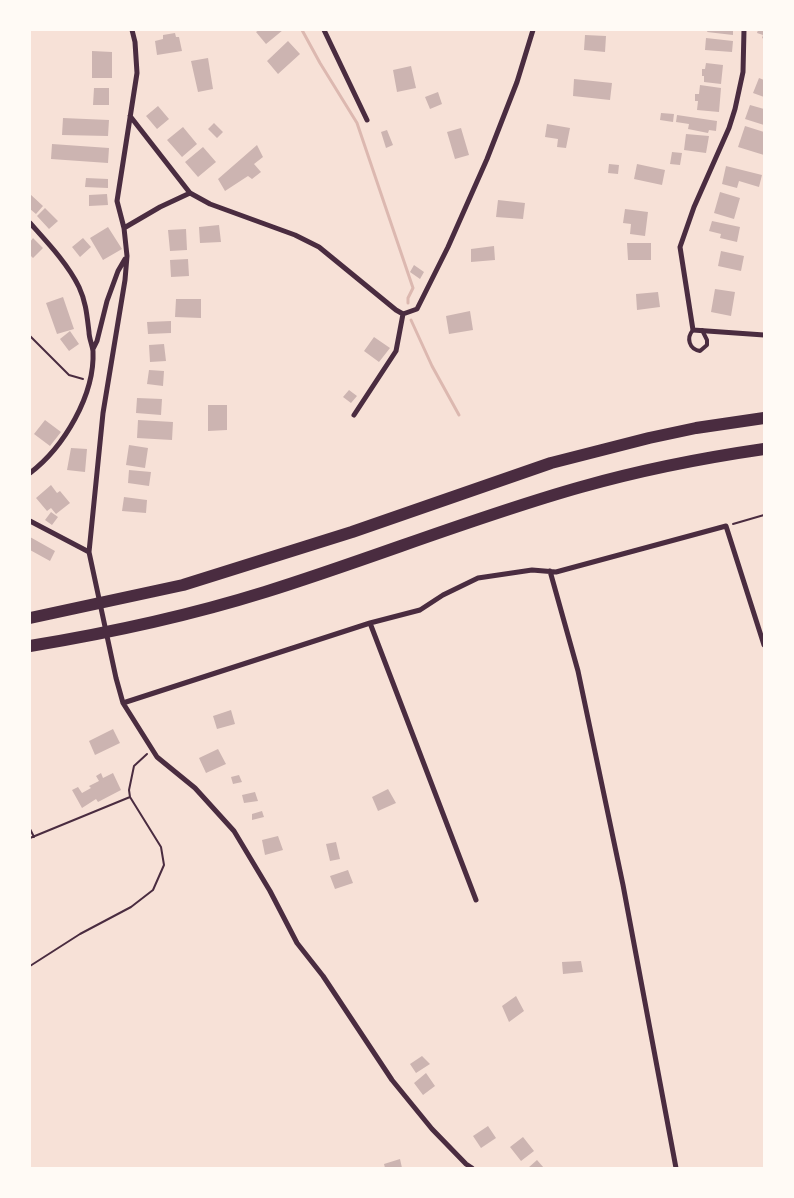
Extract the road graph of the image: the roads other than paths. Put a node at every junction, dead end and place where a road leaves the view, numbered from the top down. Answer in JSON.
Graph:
{"nodes":[{"id":1,"x":132,"y":30,"type":"edge"},
{"id":2,"x":324,"y":30,"type":"edge"},
{"id":3,"x":533,"y":30,"type":"edge"},
{"id":4,"x":744,"y":30,"type":"edge"},
{"id":5,"x":130,"y":116,"type":"junction"},
{"id":6,"x":367,"y":120,"type":"dead end"},
{"id":7,"x":190,"y":193,"type":"junction"},
{"id":8,"x":30,"y":223,"type":"edge"},
{"id":9,"x":124,"y":228,"type":"junction"},
{"id":10,"x":127,"y":256,"type":"junction"},
{"id":11,"x":403,"y":314,"type":"junction"},
{"id":12,"x":693,"y":330,"type":"junction"},
{"id":13,"x":702,"y":330,"type":"junction"},
{"id":14,"x":764,"y":335,"type":"edge"},
{"id":15,"x":93,"y":350,"type":"junction"},
{"id":16,"x":354,"y":415,"type":"dead end"},
{"id":17,"x":764,"y":418,"type":"edge"},
{"id":18,"x":764,"y":449,"type":"edge"},
{"id":19,"x":30,"y":473,"type":"edge"},
{"id":20,"x":30,"y":521,"type":"edge"},
{"id":21,"x":89,"y":552,"type":"junction"},
{"id":22,"x":550,"y":571,"type":"junction"},
{"id":23,"x":30,"y":618,"type":"edge"},
{"id":24,"x":370,"y":623,"type":"junction"},
{"id":25,"x":764,"y":645,"type":"edge"},
{"id":26,"x":30,"y":646,"type":"edge"},
{"id":27,"x":123,"y":702,"type":"junction"},
{"id":28,"x":476,"y":900,"type":"dead end"},
{"id":29,"x":472,"y":1168,"type":"edge"},
{"id":30,"x":676,"y":1168,"type":"edge"}],
"edges":[{"from":1,"to":5,"type":"street"},
{"from":2,"to":6,"type":"street"},
{"from":3,"to":11,"type":"street"},
{"from":4,"to":12,"type":"street"},
{"from":5,"to":7,"type":"street"},
{"from":5,"to":9,"type":"street"},
{"from":7,"to":9,"type":"street"},
{"from":7,"to":11,"type":"street"},
{"from":8,"to":15,"type":"street"},
{"from":9,"to":10,"type":"street"},
{"from":10,"to":15,"type":"street"},
{"from":10,"to":21,"type":"street"},
{"from":11,"to":16,"type":"street"},
{"from":12,"to":13,"type":"street"},
{"from":12,"to":13,"type":"lane"},
{"from":13,"to":14,"type":"street"},
{"from":15,"to":19,"type":"street"},
{"from":17,"to":23,"type":"highway"},
{"from":18,"to":26,"type":"highway"},
{"from":20,"to":21,"type":"street"},
{"from":21,"to":27,"type":"street"},
{"from":22,"to":24,"type":"street"},
{"from":22,"to":25,"type":"street"},
{"from":22,"to":30,"type":"street"},
{"from":24,"to":27,"type":"street"},
{"from":24,"to":28,"type":"street"},
{"from":27,"to":29,"type":"street"}]}
